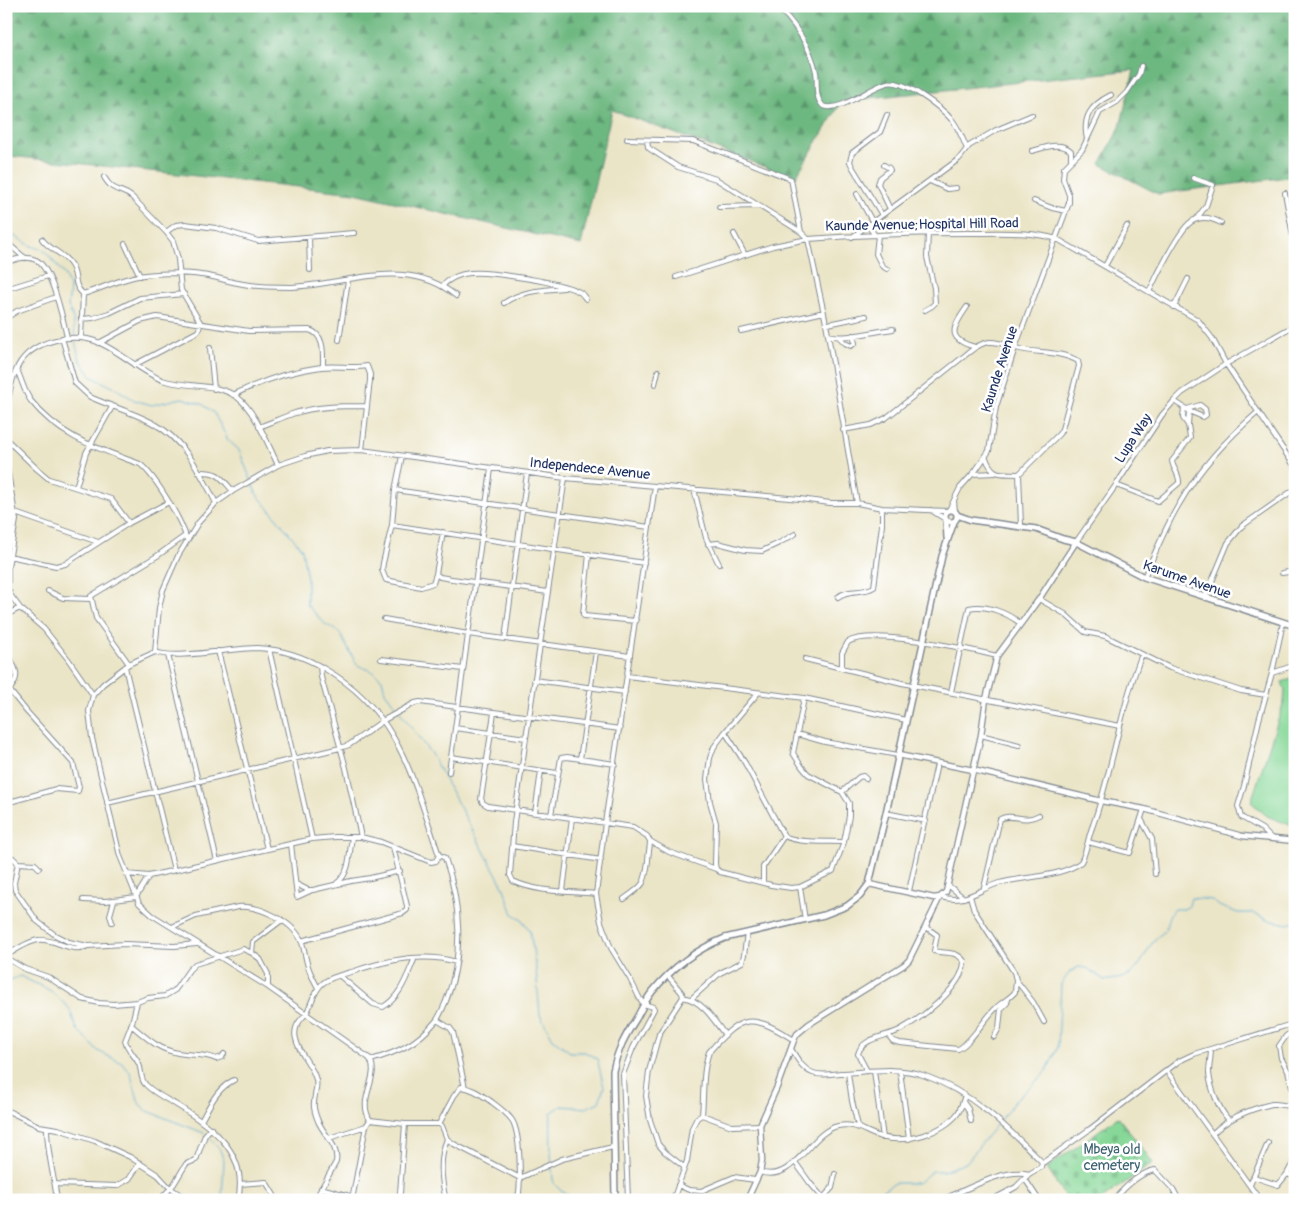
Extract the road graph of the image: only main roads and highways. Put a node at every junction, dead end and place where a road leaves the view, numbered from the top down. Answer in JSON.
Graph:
{"nodes":[{"id":1,"x":953,"y":515,"type":"junction"},
{"id":2,"x":946,"y":519,"type":"junction"},
{"id":3,"x":948,"y":538,"type":"junction"},
{"id":4,"x":1295,"y":626,"type":"edge"},
{"id":5,"x":615,"y":1200,"type":"edge"}],
"edges":[{"from":1,"to":2,"type":"main road"},
{"from":1,"to":2,"type":"main road","name":"Karume Avenue"},
{"from":1,"to":3,"type":"main road"},
{"from":1,"to":4,"type":"main road","name":"Karume Avenue"},
{"from":2,"to":3,"type":"main road"},
{"from":3,"to":5,"type":"main road"}]}
